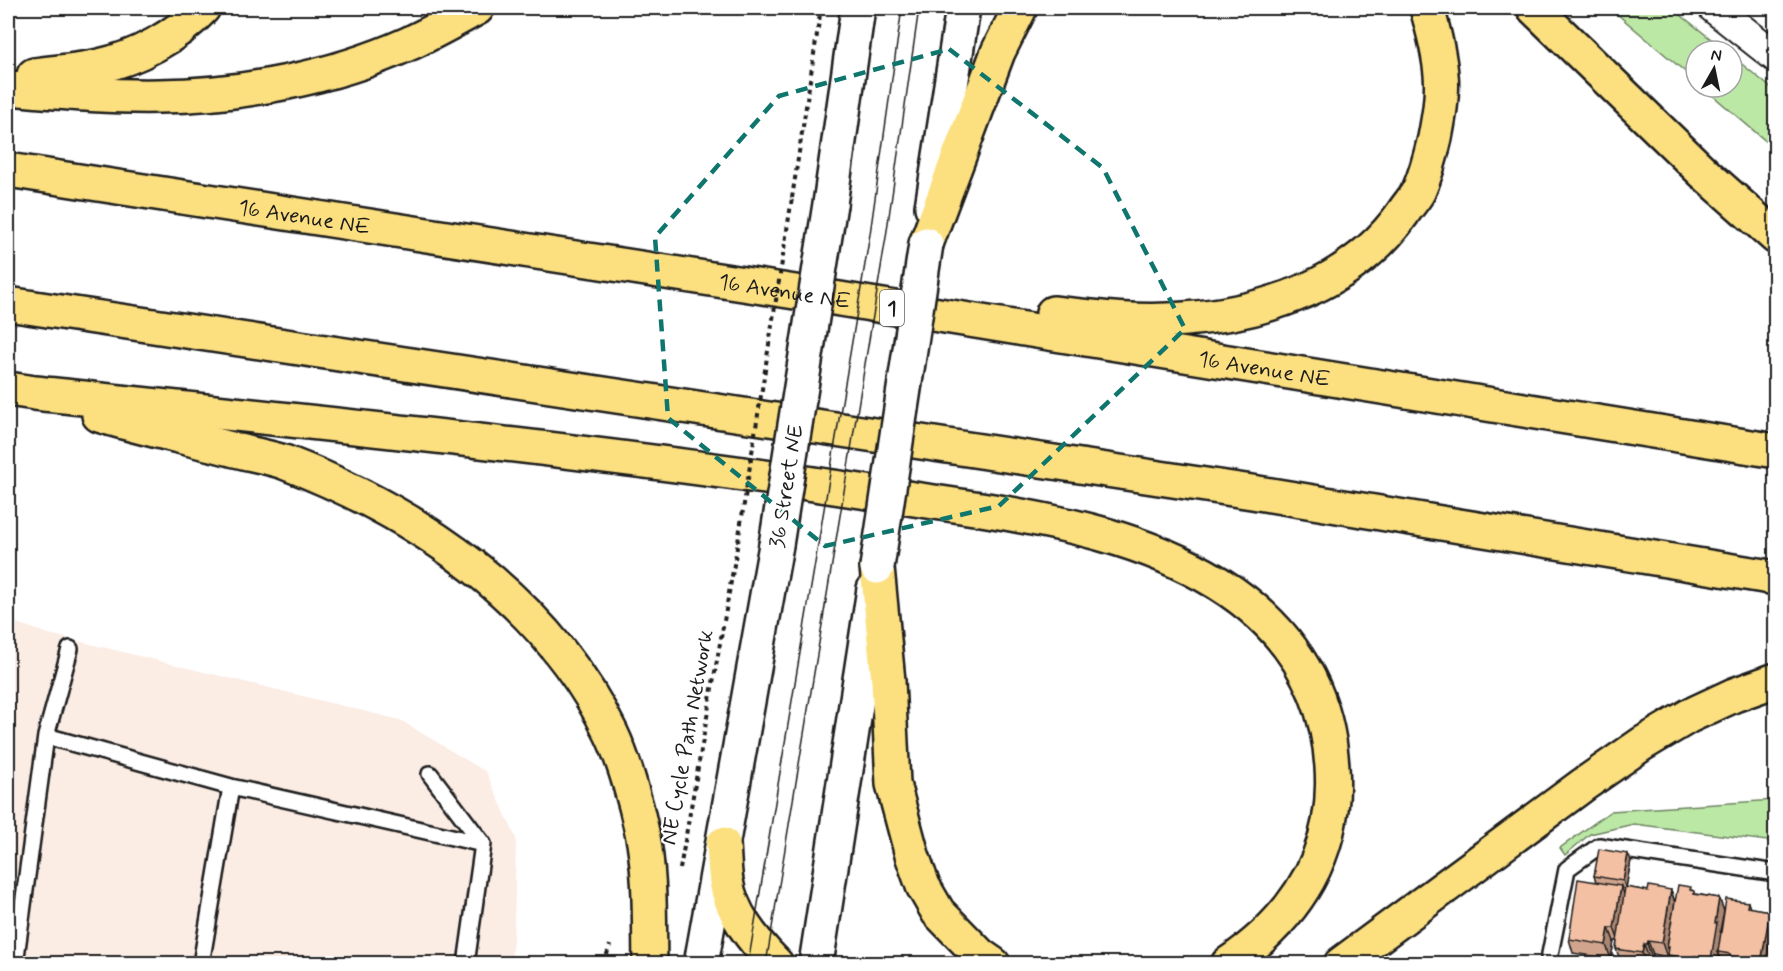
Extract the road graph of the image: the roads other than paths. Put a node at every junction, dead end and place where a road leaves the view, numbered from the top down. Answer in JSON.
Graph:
{"nodes":[{"id":1,"x":204,"y":8,"type":"edge"},
{"id":2,"x":477,"y":8,"type":"edge"},
{"id":3,"x":858,"y":8,"type":"edge"},
{"id":4,"x":963,"y":8,"type":"edge"},
{"id":5,"x":1020,"y":8,"type":"edge"},
{"id":6,"x":1427,"y":8,"type":"edge"},
{"id":7,"x":1534,"y":8,"type":"edge"},
{"id":8,"x":1714,"y":8,"type":"edge"},
{"id":9,"x":1776,"y":57,"type":"edge"},
{"id":10,"x":8,"y":78,"type":"edge"},
{"id":11,"x":8,"y":88,"type":"edge"},
{"id":12,"x":8,"y":170,"type":"edge"},
{"id":13,"x":1776,"y":237,"type":"edge"},
{"id":14,"x":926,"y":244,"type":"junction"},
{"id":15,"x":840,"y":299,"type":"junction"},
{"id":16,"x":8,"y":304,"type":"edge"},
{"id":17,"x":21,"y":391,"type":"edge"},
{"id":18,"x":1776,"y":452,"type":"edge"},
{"id":19,"x":877,"y":567,"type":"junction"},
{"id":20,"x":1776,"y":578,"type":"edge"},
{"id":21,"x":70,"y":649,"type":"dead end"},
{"id":22,"x":1776,"y":680,"type":"edge"},
{"id":23,"x":46,"y":736,"type":"junction"},
{"id":24,"x":430,"y":774,"type":"dead end"},
{"id":25,"x":231,"y":787,"type":"junction"},
{"id":26,"x":483,"y":844,"type":"junction"},
{"id":27,"x":723,"y":844,"type":"junction"},
{"id":28,"x":1776,"y":873,"type":"edge"},
{"id":29,"x":15,"y":963,"type":"edge"},
{"id":30,"x":201,"y":963,"type":"edge"},
{"id":31,"x":466,"y":963,"type":"edge"},
{"id":32,"x":650,"y":963,"type":"edge"},
{"id":33,"x":701,"y":963,"type":"edge"},
{"id":34,"x":776,"y":963,"type":"edge"},
{"id":35,"x":816,"y":963,"type":"edge"},
{"id":36,"x":993,"y":963,"type":"edge"},
{"id":37,"x":1228,"y":963,"type":"edge"},
{"id":38,"x":1341,"y":963,"type":"edge"},
{"id":39,"x":1548,"y":963,"type":"edge"}],
"edges":[{"from":1,"to":10,"type":"highway"},
{"from":2,"to":11,"type":"highway"},
{"from":3,"to":27,"type":"main road","name":"36 Street NE","bridge":true},
{"from":4,"to":14,"type":"main road"},
{"from":5,"to":14,"type":"highway"},
{"from":6,"to":15,"type":"highway"},
{"from":7,"to":13,"type":"highway"},
{"from":8,"to":9,"type":"street"},
{"from":12,"to":15,"type":"highway","name":"16 Avenue NE","number":"1"},
{"from":14,"to":19,"type":"main road","bridge":true},
{"from":15,"to":18,"type":"highway","name":"16 Avenue NE","number":"1"},
{"from":16,"to":20,"type":"highway"},
{"from":17,"to":32,"type":"highway"},
{"from":17,"to":37,"type":"highway"},
{"from":19,"to":35,"type":"main road"},
{"from":19,"to":36,"type":"highway"},
{"from":21,"to":23,"type":"lane"},
{"from":22,"to":38,"type":"highway"},
{"from":23,"to":25,"type":"lane"},
{"from":23,"to":29,"type":"lane"},
{"from":24,"to":26,"type":"lane"},
{"from":25,"to":26,"type":"lane"},
{"from":25,"to":30,"type":"lane"},
{"from":26,"to":31,"type":"lane"},
{"from":27,"to":33,"type":"main road","name":"36 Street NE"},
{"from":27,"to":34,"type":"highway"},
{"from":28,"to":39,"type":"lane"}]}
